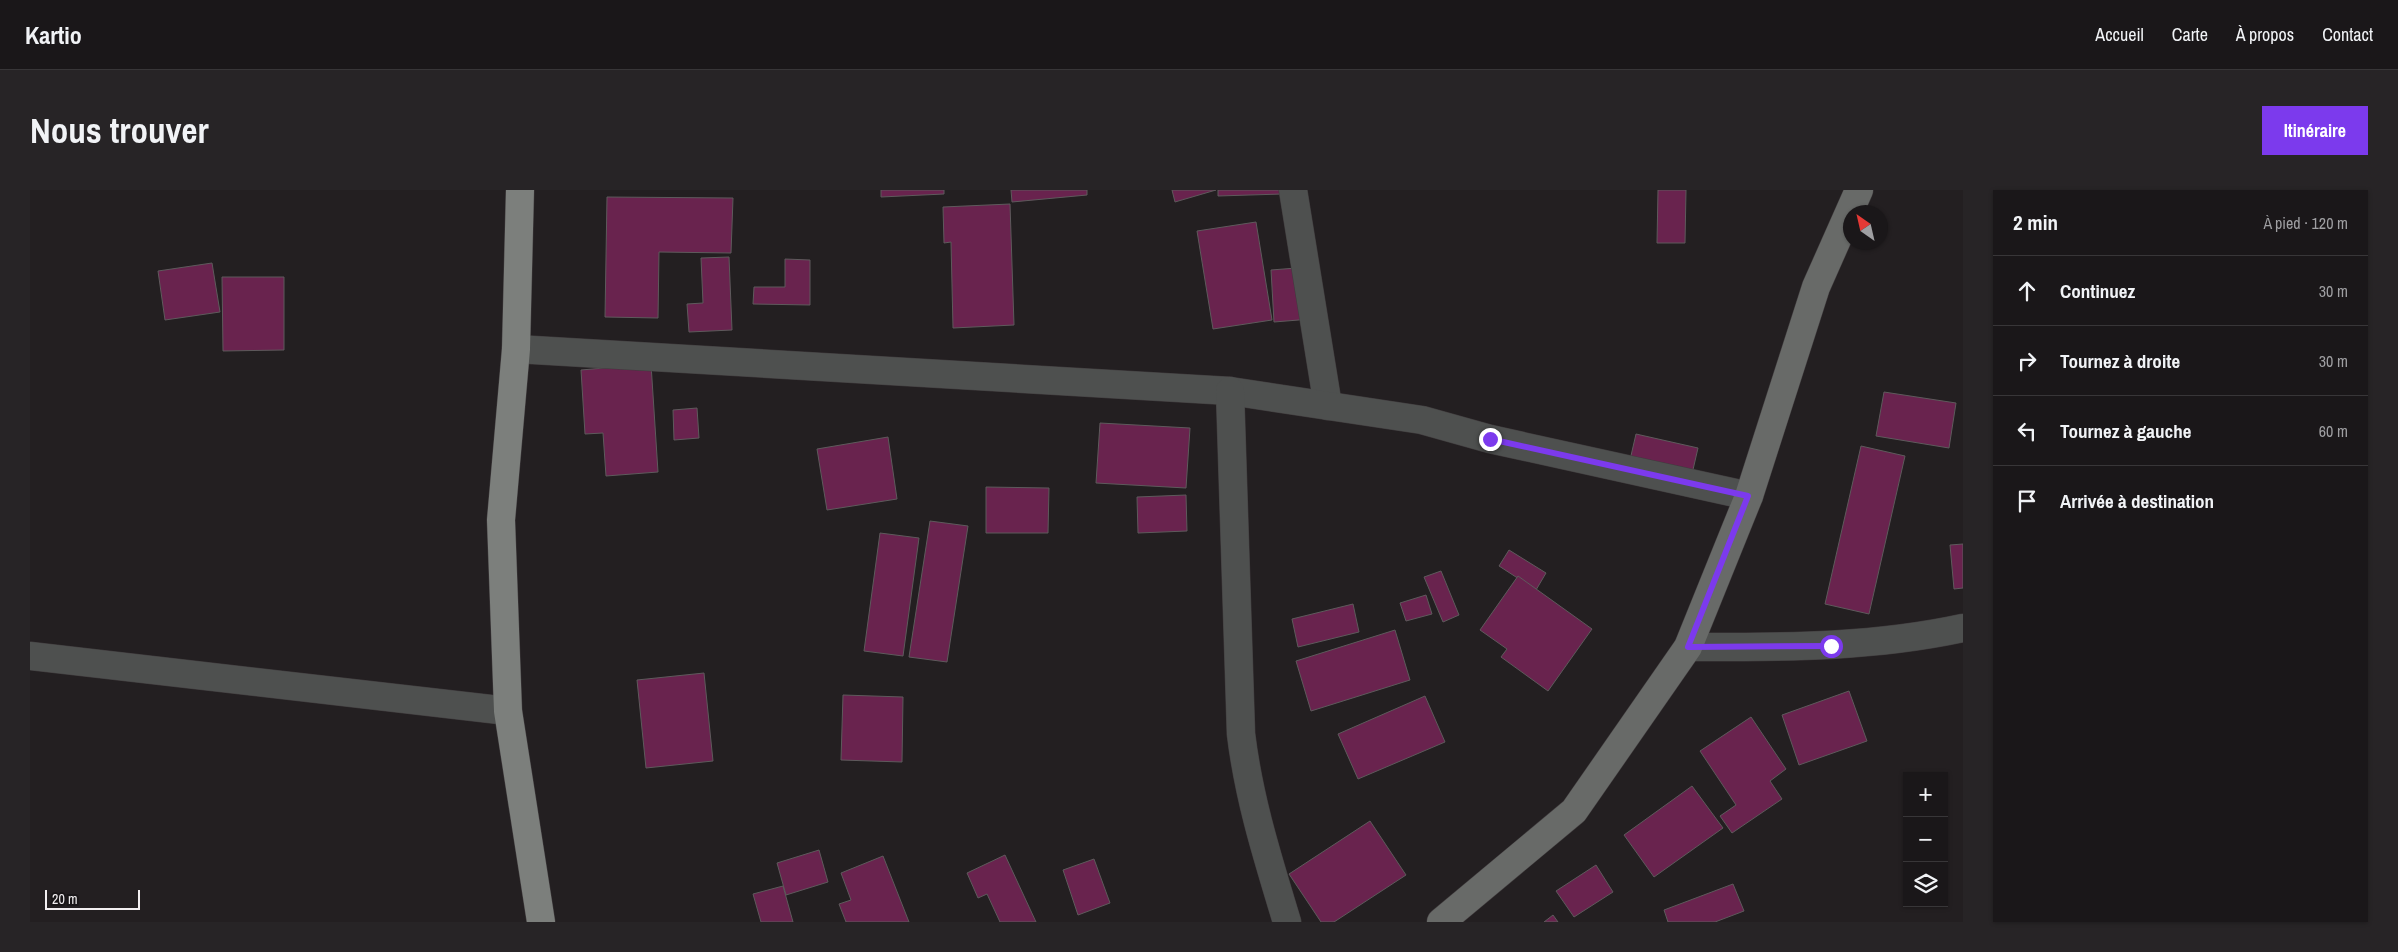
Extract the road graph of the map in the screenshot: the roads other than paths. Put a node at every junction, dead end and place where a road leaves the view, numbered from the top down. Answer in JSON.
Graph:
{"nodes":[{"id":1,"x":520,"y":190,"type":"edge"},
{"id":2,"x":1293,"y":190,"type":"edge"},
{"id":3,"x":1859,"y":190,"type":"edge"},
{"id":4,"x":516,"y":349,"type":"junction"},
{"id":5,"x":1230,"y":391,"type":"junction"},
{"id":6,"x":1328,"y":406,"type":"junction"},
{"id":7,"x":1748,"y":496,"type":"junction"},
{"id":8,"x":1963,"y":628,"type":"edge"},
{"id":9,"x":1688,"y":647,"type":"junction"},
{"id":10,"x":30,"y":656,"type":"edge"},
{"id":11,"x":508,"y":711,"type":"junction"},
{"id":12,"x":541,"y":922,"type":"edge"},
{"id":13,"x":1287,"y":922,"type":"edge"},
{"id":14,"x":1441,"y":922,"type":"edge"}],
"edges":[{"from":1,"to":4,"type":"main road"},
{"from":2,"to":6,"type":"street"},
{"from":3,"to":7,"type":"street"},
{"from":4,"to":5,"type":"street"},
{"from":4,"to":11,"type":"main road"},
{"from":5,"to":6,"type":"street"},
{"from":5,"to":13,"type":"street"},
{"from":6,"to":7,"type":"street"},
{"from":7,"to":9,"type":"street"},
{"from":8,"to":9,"type":"street"},
{"from":9,"to":14,"type":"street"},
{"from":10,"to":11,"type":"street"},
{"from":11,"to":12,"type":"main road"}]}
